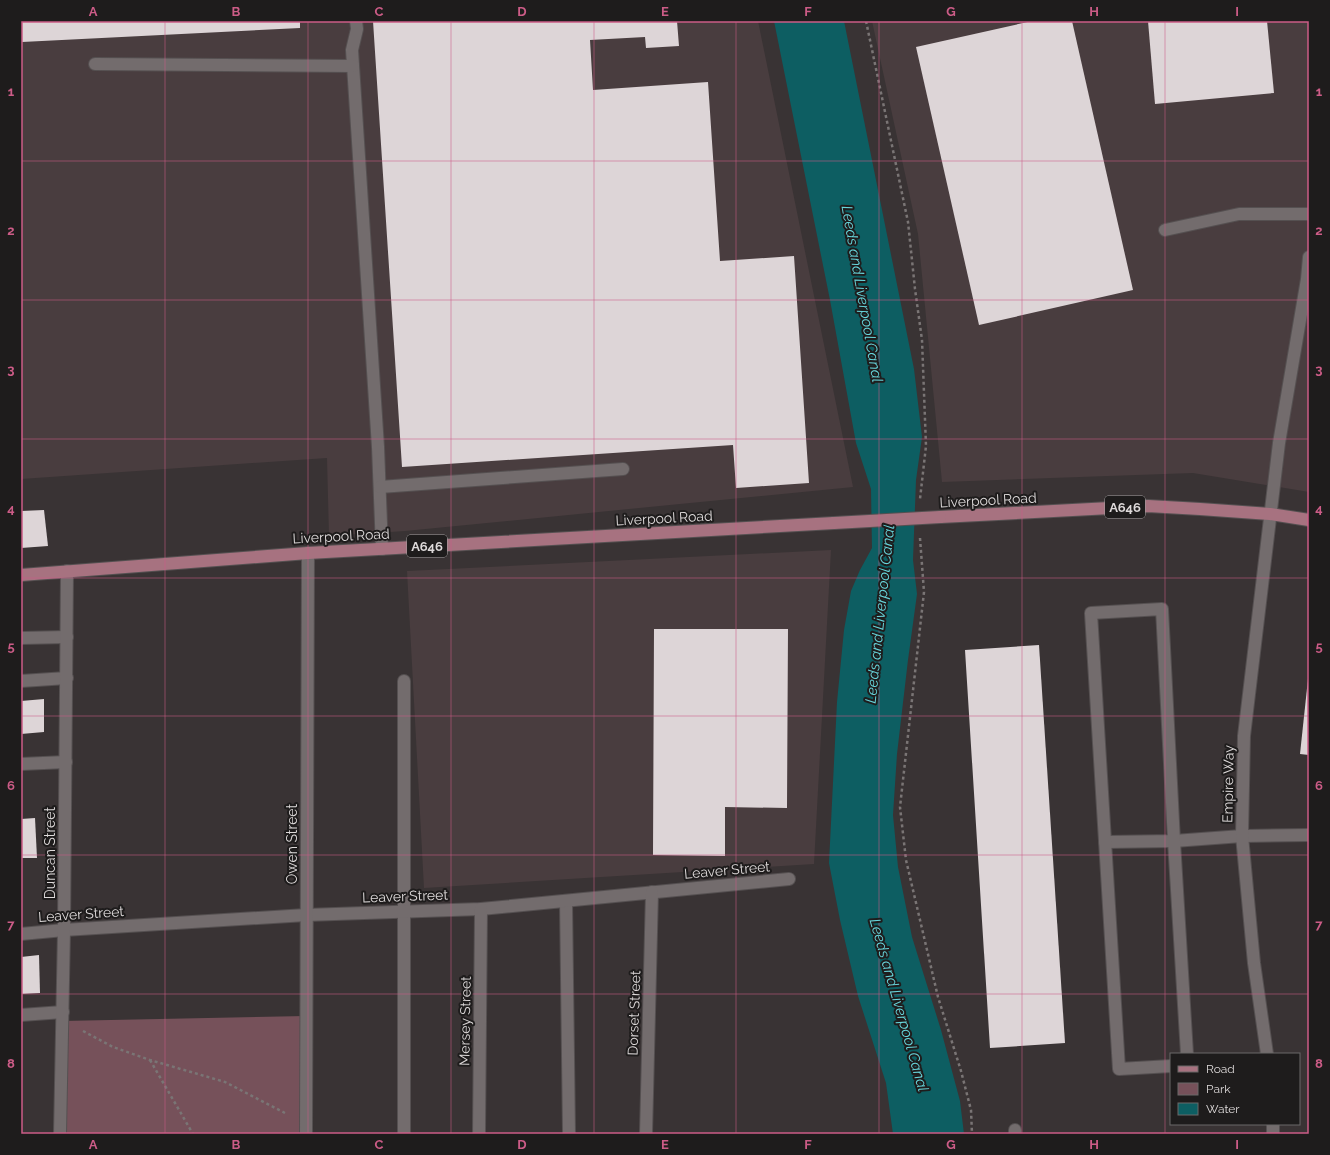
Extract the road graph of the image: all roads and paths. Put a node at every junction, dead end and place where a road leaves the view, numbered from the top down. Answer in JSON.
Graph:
{"nodes":[{"id":1,"x":356,"y":21,"type":"edge"},
{"id":2,"x":866,"y":21,"type":"edge"},
{"id":3,"x":95,"y":64,"type":"dead end"},
{"id":4,"x":353,"y":66,"type":"junction"},
{"id":5,"x":1309,"y":214,"type":"edge"},
{"id":6,"x":1165,"y":230,"type":"dead end"},
{"id":7,"x":1309,"y":257,"type":"edge"},
{"id":8,"x":1308,"y":279,"type":"edge"},
{"id":9,"x":622,"y":469,"type":"dead end"},
{"id":10,"x":380,"y":487,"type":"junction"},
{"id":11,"x":920,"y":503,"type":"dead end"},
{"id":12,"x":1270,"y":514,"type":"junction"},
{"id":13,"x":1309,"y":520,"type":"edge"},
{"id":14,"x":920,"y":536,"type":"dead end"},
{"id":15,"x":382,"y":549,"type":"junction"},
{"id":16,"x":308,"y":553,"type":"junction"},
{"id":17,"x":67,"y":572,"type":"junction"},
{"id":18,"x":21,"y":575,"type":"edge"},
{"id":19,"x":67,"y":637,"type":"junction"},
{"id":20,"x":21,"y":638,"type":"edge"},
{"id":21,"x":67,"y":678,"type":"junction"},
{"id":22,"x":21,"y":681,"type":"edge"},
{"id":23,"x":404,"y":681,"type":"dead end"},
{"id":24,"x":66,"y":762,"type":"junction"},
{"id":25,"x":21,"y":764,"type":"edge"},
{"id":26,"x":1309,"y":835,"type":"edge"},
{"id":27,"x":1242,"y":836,"type":"junction"},
{"id":28,"x":1174,"y":841,"type":"junction"},
{"id":29,"x":1105,"y":842,"type":"junction"},
{"id":30,"x":789,"y":879,"type":"dead end"},
{"id":31,"x":652,"y":892,"type":"junction"},
{"id":32,"x":566,"y":900,"type":"junction"},
{"id":33,"x":482,"y":908,"type":"junction"},
{"id":34,"x":404,"y":912,"type":"junction"},
{"id":35,"x":306,"y":915,"type":"junction"},
{"id":36,"x":64,"y":930,"type":"junction"},
{"id":37,"x":21,"y":934,"type":"edge"},
{"id":38,"x":21,"y":1015,"type":"edge"},
{"id":39,"x":63,"y":1016,"type":"junction"},
{"id":40,"x":1187,"y":1053,"type":"edge"},
{"id":41,"x":1267,"y":1053,"type":"edge"},
{"id":42,"x":150,"y":1060,"type":"junction"},
{"id":43,"x":1170,"y":1066,"type":"edge"},
{"id":44,"x":306,"y":1121,"type":"junction"},
{"id":45,"x":60,"y":1134,"type":"edge"},
{"id":46,"x":193,"y":1134,"type":"edge"},
{"id":47,"x":306,"y":1134,"type":"edge"},
{"id":48,"x":404,"y":1134,"type":"edge"},
{"id":49,"x":479,"y":1134,"type":"edge"},
{"id":50,"x":569,"y":1134,"type":"edge"},
{"id":51,"x":646,"y":1134,"type":"edge"},
{"id":52,"x":972,"y":1134,"type":"edge"}],
"edges":[{"from":1,"to":4,"type":"street"},
{"from":2,"to":11,"type":"path"},
{"from":3,"to":4,"type":"street"},
{"from":4,"to":10,"type":"street"},
{"from":5,"to":6,"type":"street"},
{"from":7,"to":8,"type":"street","name":"Empire Way"},
{"from":8,"to":12,"type":"street","name":"Empire Way"},
{"from":9,"to":10,"type":"street"},
{"from":10,"to":15,"type":"street"},
{"from":12,"to":13,"type":"main road","name":"Liverpool Road","number":"A646"},
{"from":12,"to":15,"type":"main road","name":"Liverpool Road","number":"A646","bridge":true},
{"from":12,"to":27,"type":"street","name":"Empire Way"},
{"from":14,"to":52,"type":"path"},
{"from":15,"to":16,"type":"main road","name":"Liverpool Road","number":"A646"},
{"from":16,"to":17,"type":"main road","name":"Liverpool Road","number":"A646"},
{"from":16,"to":35,"type":"street","name":"Owen Street"},
{"from":17,"to":18,"type":"main road","name":"Liverpool Road","number":"A646"},
{"from":17,"to":19,"type":"street","name":"Duncan Street"},
{"from":19,"to":20,"type":"street"},
{"from":19,"to":21,"type":"street","name":"Duncan Street"},
{"from":21,"to":22,"type":"street"},
{"from":21,"to":24,"type":"street","name":"Duncan Street"},
{"from":23,"to":34,"type":"street"},
{"from":24,"to":25,"type":"street"},
{"from":24,"to":36,"type":"street","name":"Duncan Street"},
{"from":26,"to":27,"type":"street"},
{"from":27,"to":28,"type":"street"},
{"from":27,"to":41,"type":"street","name":"Empire Way"},
{"from":28,"to":29,"type":"street"},
{"from":28,"to":29,"type":"street"},
{"from":28,"to":40,"type":"street"},
{"from":29,"to":43,"type":"street"},
{"from":30,"to":31,"type":"street","name":"Leaver Street"},
{"from":31,"to":32,"type":"street","name":"Leaver Street"},
{"from":31,"to":51,"type":"street","name":"Dorset Street"},
{"from":32,"to":33,"type":"street","name":"Leaver Street"},
{"from":32,"to":50,"type":"street"},
{"from":33,"to":34,"type":"street","name":"Leaver Street"},
{"from":33,"to":49,"type":"street","name":"Mersey Street"},
{"from":34,"to":35,"type":"street","name":"Leaver Street"},
{"from":34,"to":48,"type":"street"},
{"from":35,"to":36,"type":"street","name":"Leaver Street"},
{"from":35,"to":44,"type":"street","name":"Owen Street"},
{"from":36,"to":37,"type":"street","name":"Leaver Street"},
{"from":36,"to":39,"type":"street","name":"Duncan Street"},
{"from":38,"to":39,"type":"street"},
{"from":39,"to":42,"type":"path"},
{"from":39,"to":45,"type":"street","name":"Duncan Street"},
{"from":42,"to":44,"type":"path"},
{"from":42,"to":46,"type":"path"},
{"from":44,"to":47,"type":"street","name":"Owen Street"}]}
